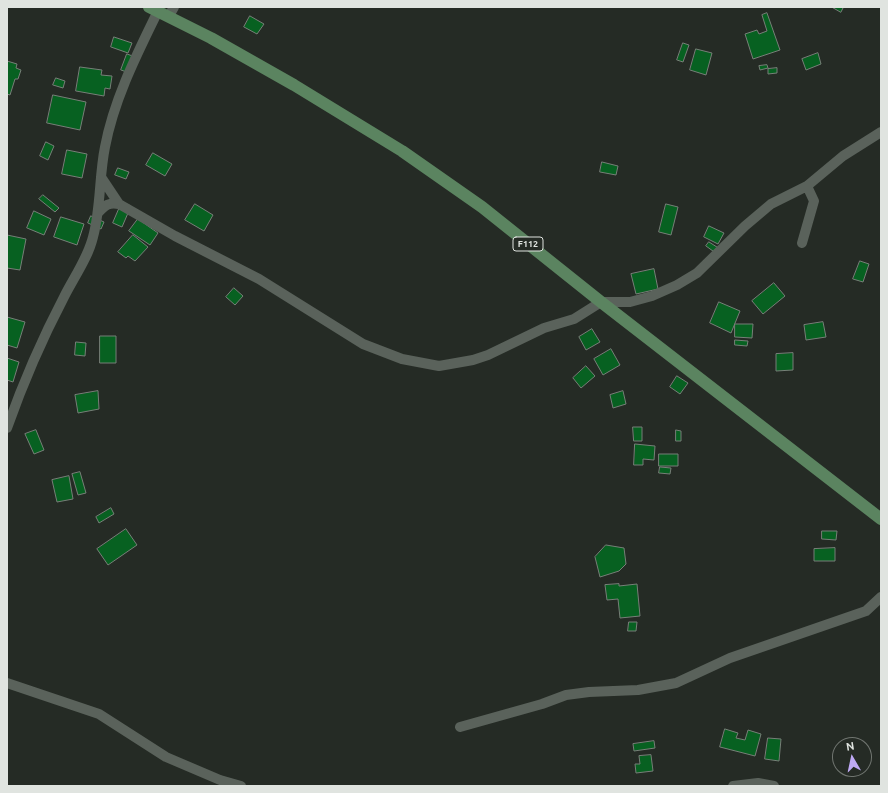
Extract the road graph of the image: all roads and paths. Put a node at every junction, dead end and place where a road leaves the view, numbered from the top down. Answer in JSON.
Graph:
{"nodes":[{"id":1,"x":163,"y":10,"type":"edge"},
{"id":2,"x":881,"y":132,"type":"edge"},
{"id":3,"x":101,"y":178,"type":"junction"},
{"id":4,"x":807,"y":186,"type":"junction"},
{"id":5,"x":119,"y":204,"type":"junction"},
{"id":6,"x":98,"y":213,"type":"junction"},
{"id":7,"x":802,"y":243,"type":"dead end"},
{"id":8,"x":601,"y":302,"type":"junction"},
{"id":9,"x":630,"y":302,"type":"junction"},
{"id":10,"x":624,"y":320,"type":"junction"},
{"id":11,"x":7,"y":428,"type":"edge"},
{"id":12,"x":881,"y":519,"type":"edge"},
{"id":13,"x":881,"y":598,"type":"edge"},
{"id":14,"x":7,"y":683,"type":"edge"},
{"id":15,"x":460,"y":727,"type":"dead end"},
{"id":16,"x":241,"y":786,"type":"edge"},
{"id":17,"x":733,"y":786,"type":"edge"},
{"id":18,"x":774,"y":786,"type":"edge"}],
"edges":[{"from":1,"to":3,"type":"street"},
{"from":1,"to":8,"type":"main road","number":"F112"},
{"from":2,"to":4,"type":"street"},
{"from":3,"to":5,"type":"street"},
{"from":3,"to":6,"type":"street"},
{"from":4,"to":7,"type":"street"},
{"from":4,"to":9,"type":"street"},
{"from":5,"to":6,"type":"street"},
{"from":5,"to":8,"type":"street"},
{"from":6,"to":11,"type":"street"},
{"from":8,"to":9,"type":"street"},
{"from":8,"to":10,"type":"main road","number":"F112"},
{"from":9,"to":10,"type":"street"},
{"from":10,"to":12,"type":"main road","number":"F112"},
{"from":13,"to":15,"type":"street"},
{"from":14,"to":16,"type":"street"},
{"from":17,"to":18,"type":"street"}]}
